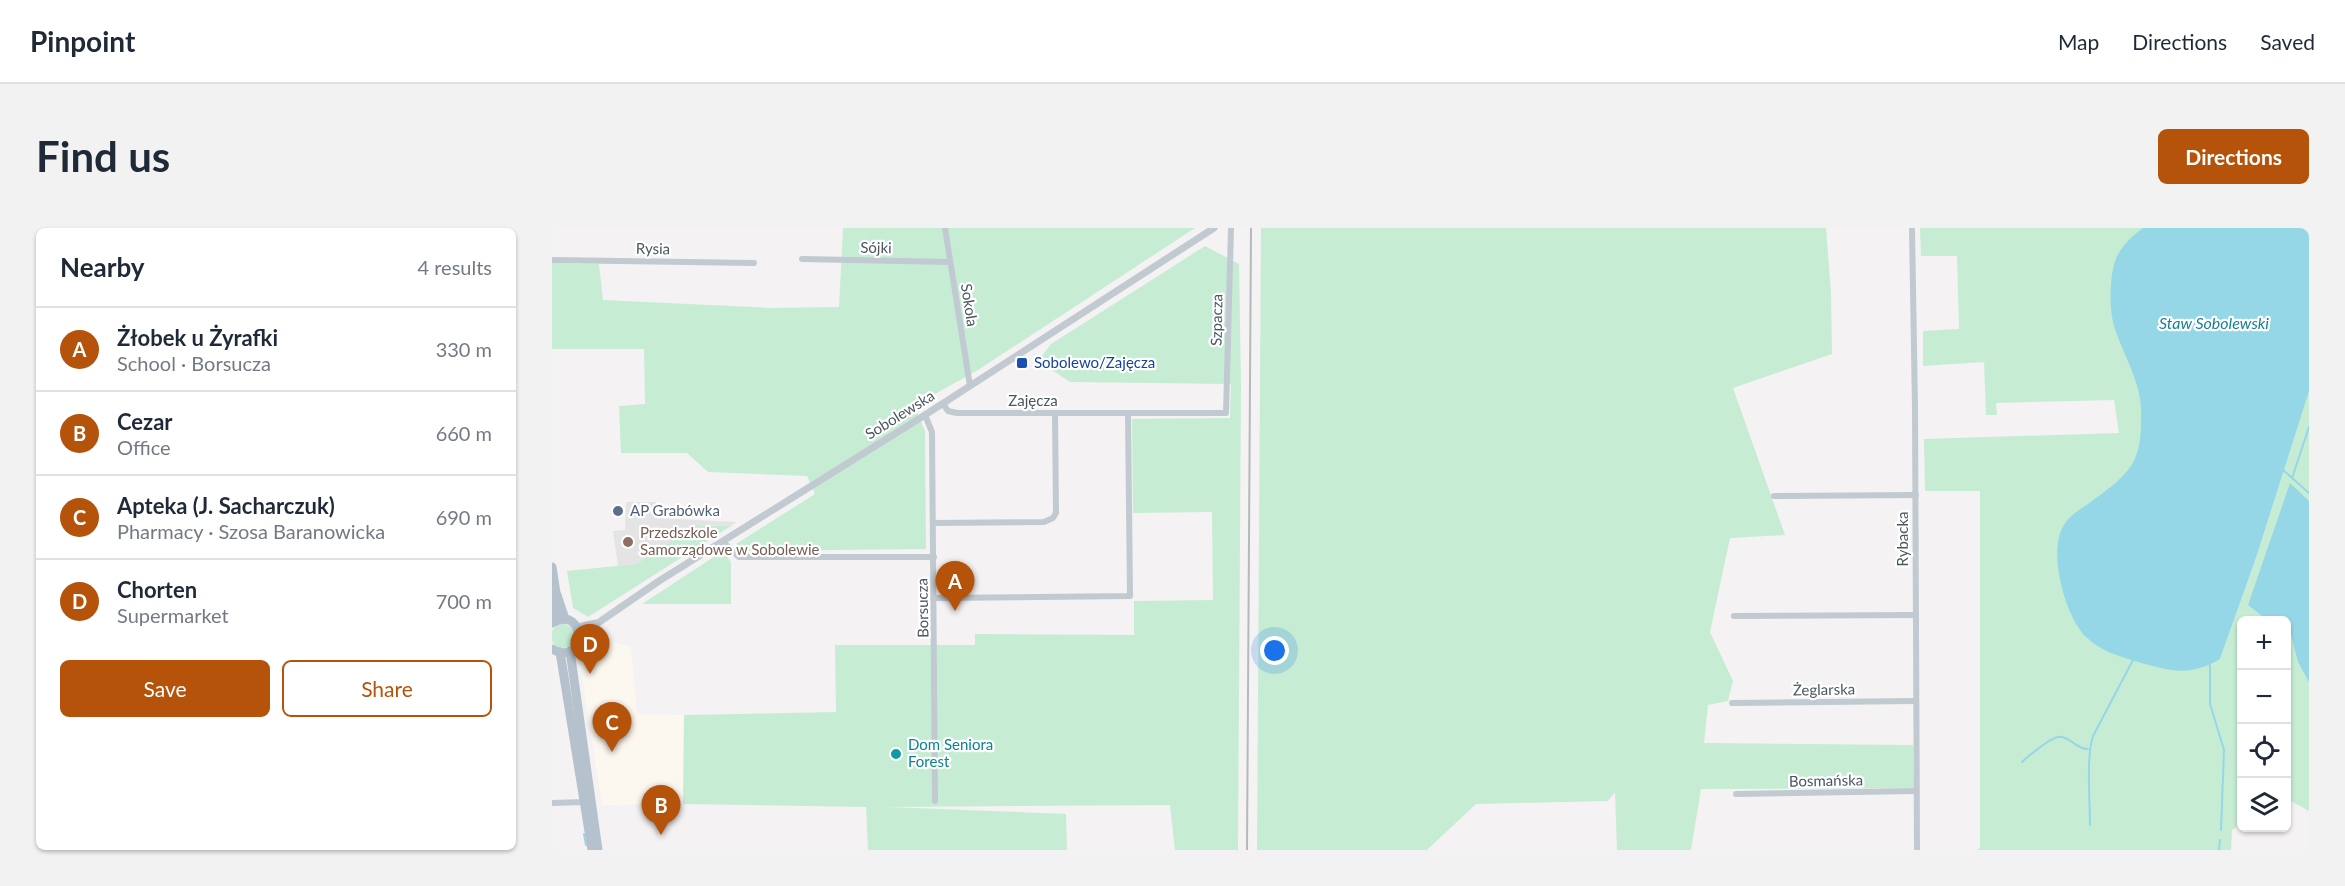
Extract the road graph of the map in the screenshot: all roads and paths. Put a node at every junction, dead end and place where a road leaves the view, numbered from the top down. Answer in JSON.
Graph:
{"nodes":[{"id":1,"x":945,"y":228,"type":"edge"},
{"id":2,"x":1214,"y":228,"type":"edge"},
{"id":3,"x":1231,"y":228,"type":"edge"},
{"id":4,"x":1912,"y":228,"type":"edge"},
{"id":5,"x":802,"y":259,"type":"dead end"},
{"id":6,"x":552,"y":260,"type":"edge"},
{"id":7,"x":950,"y":262,"type":"junction"},
{"id":8,"x":754,"y":263,"type":"dead end"},
{"id":9,"x":969,"y":386,"type":"junction"},
{"id":10,"x":943,"y":404,"type":"junction"},
{"id":11,"x":1055,"y":413,"type":"junction"},
{"id":12,"x":1226,"y":413,"type":"joint"},
{"id":13,"x":1128,"y":414,"type":"junction"},
{"id":14,"x":925,"y":415,"type":"junction"},
{"id":15,"x":1774,"y":495,"type":"dead end"},
{"id":16,"x":1916,"y":495,"type":"junction"},
{"id":17,"x":933,"y":522,"type":"junction"},
{"id":18,"x":723,"y":542,"type":"junction"},
{"id":19,"x":934,"y":557,"type":"junction"},
{"id":20,"x":552,"y":567,"type":"edge"},
{"id":21,"x":934,"y":598,"type":"junction"},
{"id":22,"x":1915,"y":615,"type":"junction"},
{"id":23,"x":1734,"y":616,"type":"dead end"},
{"id":24,"x":558,"y":621,"type":"edge"},
{"id":25,"x":578,"y":631,"type":"junction"},
{"id":26,"x":561,"y":651,"type":"edge"},
{"id":27,"x":1915,"y":700,"type":"junction"},
{"id":28,"x":1732,"y":703,"type":"dead end"},
{"id":29,"x":576,"y":747,"type":"junction"},
{"id":30,"x":587,"y":776,"type":"junction"},
{"id":31,"x":1916,"y":791,"type":"junction"},
{"id":32,"x":1736,"y":794,"type":"dead end"},
{"id":33,"x":588,"y":801,"type":"junction"},
{"id":34,"x":935,"y":801,"type":"dead end"},
{"id":35,"x":552,"y":803,"type":"edge"},
{"id":36,"x":601,"y":814,"type":"dead end"},
{"id":37,"x":597,"y":850,"type":"edge"},
{"id":38,"x":1917,"y":850,"type":"edge"}],
"edges":[{"from":1,"to":7,"type":"street","name":"Sokola"},
{"from":2,"to":9,"type":"street","name":"Sobolewska"},
{"from":3,"to":12,"type":"street","name":"Szpacza"},
{"from":4,"to":16,"type":"street","name":"Rybacka"},
{"from":5,"to":7,"type":"street","name":"Sójki"},
{"from":6,"to":8,"type":"street","name":"Rysia"},
{"from":7,"to":9,"type":"street","name":"Sokola"},
{"from":9,"to":10,"type":"street","name":"Sobolewska"},
{"from":10,"to":11,"type":"street","name":"Zajęcza"},
{"from":10,"to":14,"type":"street","name":"Sobolewska"},
{"from":11,"to":13,"type":"street","name":"Zajęcza"},
{"from":11,"to":17,"type":"street"},
{"from":12,"to":13,"type":"street","name":"Zajęcza"},
{"from":13,"to":21,"type":"street"},
{"from":14,"to":17,"type":"street","name":"Borsucza"},
{"from":14,"to":18,"type":"street","name":"Sobolewska"},
{"from":15,"to":16,"type":"street"},
{"from":16,"to":22,"type":"street","name":"Rybacka"},
{"from":17,"to":19,"type":"street","name":"Borsucza"},
{"from":18,"to":19,"type":"street"},
{"from":18,"to":25,"type":"street","name":"Sobolewska"},
{"from":19,"to":21,"type":"street","name":"Borsucza"},
{"from":20,"to":24,"type":"main road"},
{"from":21,"to":34,"type":"street","name":"Borsucza"},
{"from":22,"to":23,"type":"street"},
{"from":22,"to":27,"type":"street","name":"Rybacka"},
{"from":24,"to":25,"type":"main road"},
{"from":25,"to":26,"type":"main road"},
{"from":26,"to":29,"type":"main road"},
{"from":26,"to":30,"type":"main road"},
{"from":27,"to":28,"type":"street","name":"Żeglarska"},
{"from":27,"to":31,"type":"street","name":"Rybacka"},
{"from":29,"to":30,"type":"main road"},
{"from":29,"to":33,"type":"main road"},
{"from":30,"to":33,"type":"main road"},
{"from":31,"to":32,"type":"street","name":"Bosmańska"},
{"from":31,"to":38,"type":"street","name":"Rybacka"},
{"from":33,"to":35,"type":"street"},
{"from":33,"to":37,"type":"main road"},
{"from":36,"to":37,"type":"main road"}]}
